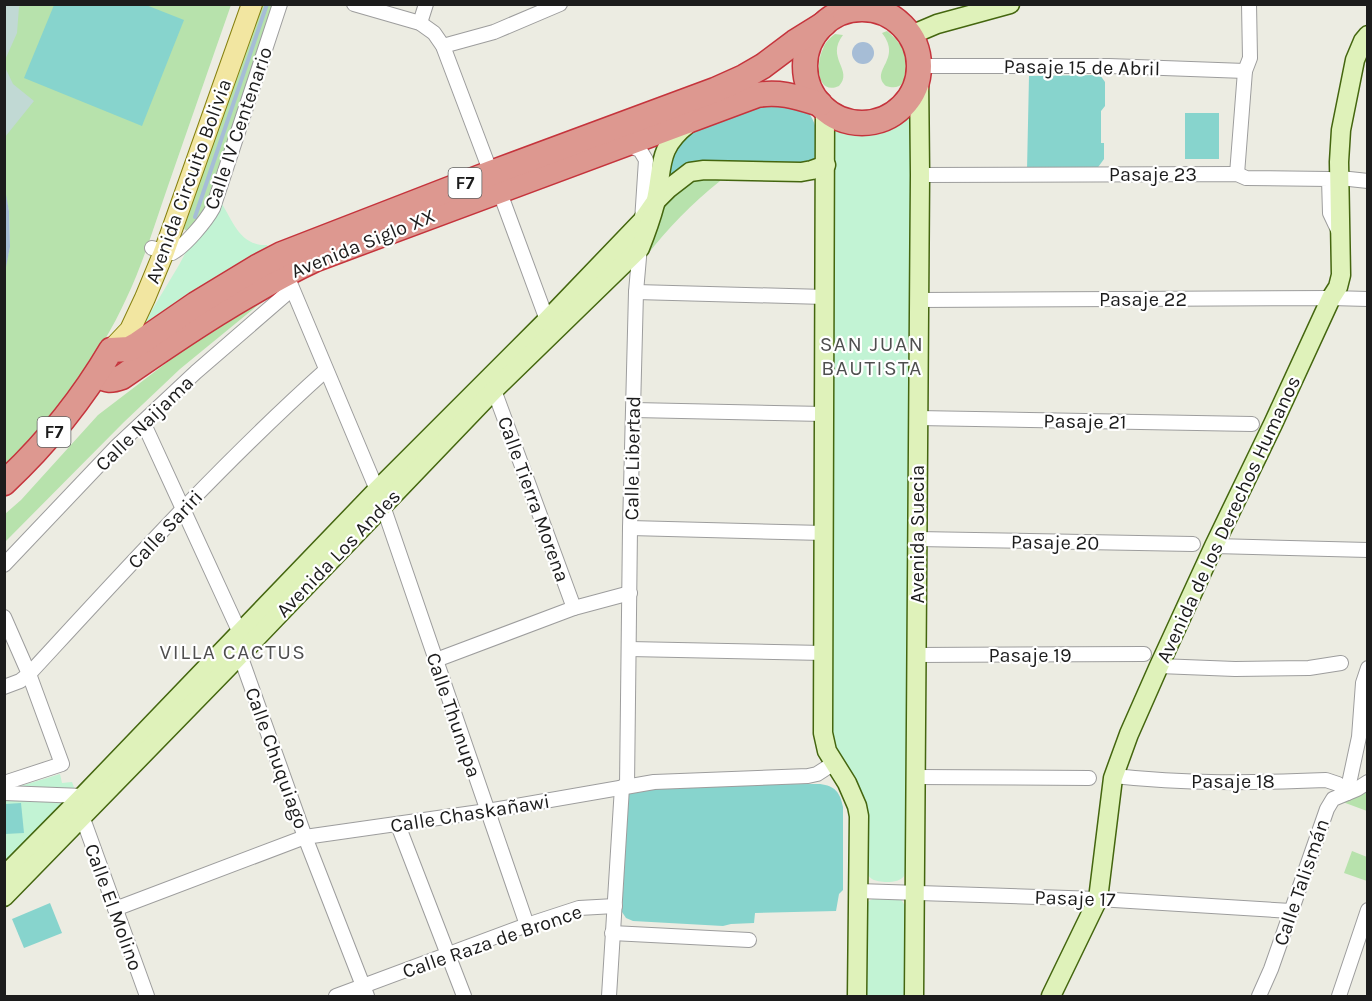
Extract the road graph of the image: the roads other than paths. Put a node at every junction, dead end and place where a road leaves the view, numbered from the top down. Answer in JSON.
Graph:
{"nodes":[{"id":1,"x":238,"y":4,"type":"edge"},
{"id":2,"x":252,"y":4,"type":"edge"},
{"id":3,"x":280,"y":4,"type":"edge"},
{"id":4,"x":354,"y":4,"type":"edge"},
{"id":5,"x":426,"y":4,"type":"edge"},
{"id":6,"x":560,"y":4,"type":"edge"},
{"id":7,"x":1010,"y":4,"type":"edge"},
{"id":8,"x":1250,"y":4,"type":"edge"},
{"id":9,"x":831,"y":16,"type":"edge"},
{"id":10,"x":897,"y":20,"type":"edge"},
{"id":11,"x":420,"y":23,"type":"junction"},
{"id":12,"x":1368,"y":35,"type":"edge"},
{"id":13,"x":443,"y":46,"type":"junction"},
{"id":14,"x":919,"y":68,"type":"junction"},
{"id":15,"x":1245,"y":71,"type":"junction"},
{"id":16,"x":822,"y":106,"type":"junction"},
{"id":17,"x":699,"y":116,"type":"junction"},
{"id":18,"x":624,"y":144,"type":"junction"},
{"id":19,"x":826,"y":165,"type":"junction"},
{"id":20,"x":1237,"y":174,"type":"junction"},
{"id":21,"x":920,"y":175,"type":"junction"},
{"id":22,"x":1340,"y":178,"type":"junction"},
{"id":23,"x":495,"y":182,"type":"junction"},
{"id":24,"x":1368,"y":182,"type":"edge"},
{"id":25,"x":656,"y":201,"type":"junction"},
{"id":26,"x":642,"y":221,"type":"junction"},
{"id":27,"x":1340,"y":234,"type":"junction"},
{"id":28,"x":640,"y":248,"type":"junction"},
{"id":29,"x":158,"y":250,"type":"junction"},
{"id":30,"x":289,"y":281,"type":"junction"},
{"id":31,"x":636,"y":292,"type":"junction"},
{"id":32,"x":825,"y":297,"type":"junction"},
{"id":33,"x":1331,"y":298,"type":"junction"},
{"id":34,"x":1368,"y":299,"type":"edge"},
{"id":35,"x":919,"y":300,"type":"junction"},
{"id":36,"x":547,"y":320,"type":"junction"},
{"id":37,"x":111,"y":350,"type":"junction"},
{"id":38,"x":326,"y":370,"type":"junction"},
{"id":39,"x":96,"y":375,"type":"junction"},
{"id":40,"x":494,"y":390,"type":"junction"},
{"id":41,"x":634,"y":410,"type":"junction"},
{"id":42,"x":824,"y":414,"type":"junction"},
{"id":43,"x":918,"y":418,"type":"junction"},
{"id":44,"x":143,"y":422,"type":"junction"},
{"id":45,"x":1252,"y":424,"type":"dead end"},
{"id":46,"x":4,"y":483,"type":"edge"},
{"id":47,"x":380,"y":498,"type":"junction"},
{"id":48,"x":183,"y":508,"type":"junction"},
{"id":49,"x":630,"y":528,"type":"junction"},
{"id":50,"x":824,"y":533,"type":"junction"},
{"id":51,"x":917,"y":539,"type":"junction"},
{"id":52,"x":1193,"y":544,"type":"dead end"},
{"id":53,"x":1214,"y":546,"type":"junction"},
{"id":54,"x":1368,"y":550,"type":"edge"},
{"id":55,"x":4,"y":565,"type":"edge"},
{"id":56,"x":630,"y":593,"type":"junction"},
{"id":57,"x":574,"y":608,"type":"junction"},
{"id":58,"x":4,"y":616,"type":"edge"},
{"id":59,"x":240,"y":633,"type":"junction"},
{"id":60,"x":629,"y":649,"type":"junction"},
{"id":61,"x":823,"y":653,"type":"junction"},
{"id":62,"x":1144,"y":654,"type":"dead end"},
{"id":63,"x":240,"y":655,"type":"junction"},
{"id":64,"x":916,"y":656,"type":"junction"},
{"id":65,"x":436,"y":660,"type":"junction"},
{"id":66,"x":1341,"y":663,"type":"dead end"},
{"id":67,"x":1159,"y":666,"type":"junction"},
{"id":68,"x":1368,"y":668,"type":"edge"},
{"id":69,"x":29,"y":674,"type":"junction"},
{"id":70,"x":4,"y":687,"type":"edge"},
{"id":71,"x":834,"y":763,"type":"junction"},
{"id":72,"x":1114,"y":776,"type":"junction"},
{"id":73,"x":916,"y":777,"type":"junction"},
{"id":74,"x":1089,"y":778,"type":"dead end"},
{"id":75,"x":1368,"y":782,"type":"edge"},
{"id":76,"x":4,"y":783,"type":"edge"},
{"id":77,"x":624,"y":787,"type":"junction"},
{"id":78,"x":4,"y":793,"type":"edge"},
{"id":79,"x":1347,"y":793,"type":"junction"},
{"id":80,"x":83,"y":796,"type":"junction"},
{"id":81,"x":487,"y":811,"type":"junction"},
{"id":82,"x":82,"y":816,"type":"junction"},
{"id":83,"x":398,"y":825,"type":"junction"},
{"id":84,"x":305,"y":837,"type":"junction"},
{"id":85,"x":4,"y":876,"type":"edge"},
{"id":86,"x":858,"y":891,"type":"junction"},
{"id":87,"x":915,"y":893,"type":"junction"},
{"id":88,"x":4,"y":897,"type":"edge"},
{"id":89,"x":1098,"y":898,"type":"junction"},
{"id":90,"x":615,"y":906,"type":"junction"},
{"id":91,"x":115,"y":909,"type":"junction"},
{"id":92,"x":1368,"y":910,"type":"edge"},
{"id":93,"x":1291,"y":911,"type":"junction"},
{"id":94,"x":527,"y":925,"type":"junction"},
{"id":95,"x":612,"y":933,"type":"junction"},
{"id":96,"x":749,"y":940,"type":"dead end"},
{"id":97,"x":449,"y":954,"type":"junction"},
{"id":98,"x":365,"y":991,"type":"edge"},
{"id":99,"x":147,"y":996,"type":"edge"},
{"id":100,"x":336,"y":996,"type":"edge"},
{"id":101,"x":464,"y":996,"type":"edge"},
{"id":102,"x":609,"y":996,"type":"edge"},
{"id":103,"x":857,"y":996,"type":"edge"},
{"id":104,"x":914,"y":996,"type":"edge"},
{"id":105,"x":1050,"y":996,"type":"edge"},
{"id":106,"x":1259,"y":996,"type":"edge"},
{"id":107,"x":1339,"y":996,"type":"edge"}],
"edges":[{"from":1,"to":29,"type":"main road","name":"Avenida Circuito Bolivia"},
{"from":2,"to":29,"type":"main road","name":"Avenida Circuito Bolivia"},
{"from":3,"to":29,"type":"street","name":"Calle IV Centenario"},
{"from":4,"to":11,"type":"street"},
{"from":5,"to":11,"type":"street"},
{"from":6,"to":13,"type":"street"},
{"from":7,"to":10,"type":"street"},
{"from":8,"to":15,"type":"street"},
{"from":9,"to":10,"type":"highway","number":"F7"},
{"from":9,"to":16,"type":"highway"},
{"from":9,"to":23,"type":"highway","name":"Avenida Siglo XX","number":"F7"},
{"from":10,"to":14,"type":"highway"},
{"from":11,"to":13,"type":"street"},
{"from":12,"to":22,"type":"street","name":"Avenida de los Derechos Humanos"},
{"from":13,"to":23,"type":"street"},
{"from":14,"to":15,"type":"street","name":"Pasaje 15 de Abril"},
{"from":14,"to":16,"type":"highway","number":"F7"},
{"from":14,"to":21,"type":"street","name":"Avenida Suecia"},
{"from":15,"to":20,"type":"street"},
{"from":16,"to":17,"type":"highway","name":"Avenida Siglo XX","number":"F7"},
{"from":16,"to":19,"type":"street"},
{"from":17,"to":18,"type":"highway","name":"Avenida Siglo XX","number":"F7"},
{"from":17,"to":25,"type":"street","name":"Avenida Los Andes"},
{"from":18,"to":23,"type":"highway","name":"Avenida Siglo XX","number":"F7"},
{"from":18,"to":26,"type":"street","name":"Calle Libertad"},
{"from":19,"to":25,"type":"street","name":"Avenida Los Andes"},
{"from":19,"to":32,"type":"street"},
{"from":20,"to":21,"type":"street","name":"Pasaje 23"},
{"from":20,"to":27,"type":"street","name":"Pasaje 23"},
{"from":21,"to":35,"type":"street","name":"Avenida Suecia"},
{"from":22,"to":24,"type":"street"},
{"from":22,"to":27,"type":"street","name":"Avenida de los Derechos Humanos"},
{"from":23,"to":30,"type":"highway","name":"Avenida Siglo XX","number":"F7"},
{"from":23,"to":36,"type":"street"},
{"from":23,"to":37,"type":"highway","name":"Avenida Siglo XX","number":"F7"},
{"from":25,"to":26,"type":"street","name":"Avenida Los Andes"},
{"from":25,"to":28,"type":"street","name":"Avenida Los Andes"},
{"from":26,"to":28,"type":"street","name":"Calle Libertad"},
{"from":26,"to":36,"type":"street","name":"Avenida Los Andes"},
{"from":27,"to":33,"type":"street","name":"Avenida de los Derechos Humanos"},
{"from":28,"to":31,"type":"street","name":"Calle Libertad"},
{"from":28,"to":40,"type":"street","name":"Avenida Los Andes"},
{"from":29,"to":37,"type":"main road","name":"Avenida Circuito Bolivia"},
{"from":30,"to":38,"type":"street","name":"Calle Thunupa"},
{"from":30,"to":39,"type":"highway","name":"Avenida Siglo XX","number":"F7"},
{"from":30,"to":44,"type":"street","name":"Calle Naijama"},
{"from":31,"to":32,"type":"street"},
{"from":31,"to":41,"type":"street","name":"Calle Libertad"},
{"from":32,"to":42,"type":"street"},
{"from":33,"to":34,"type":"street","name":"Pasaje 22"},
{"from":33,"to":35,"type":"street","name":"Pasaje 22"},
{"from":33,"to":53,"type":"street","name":"Avenida de los Derechos Humanos"},
{"from":35,"to":43,"type":"street","name":"Avenida Suecia"},
{"from":36,"to":47,"type":"street","name":"Avenida Los Andes"},
{"from":37,"to":39,"type":"highway","name":"Avenida Circuito Bolivia","number":"F7"},
{"from":38,"to":47,"type":"street","name":"Calle Thunupa"},
{"from":38,"to":48,"type":"street","name":"Calle Sariri"},
{"from":39,"to":46,"type":"highway","name":"Avenida Circuito Bolivia","number":"F7"},
{"from":40,"to":47,"type":"street","name":"Avenida Los Andes"},
{"from":40,"to":57,"type":"street","name":"Calle Tierra Morena"},
{"from":41,"to":42,"type":"street"},
{"from":41,"to":49,"type":"street","name":"Calle Libertad"},
{"from":42,"to":50,"type":"street"},
{"from":43,"to":45,"type":"street","name":"Pasaje 21"},
{"from":43,"to":51,"type":"street","name":"Avenida Suecia"},
{"from":44,"to":48,"type":"street","name":"Calle Chuquiago"},
{"from":44,"to":55,"type":"street","name":"Calle Naijama"},
{"from":47,"to":59,"type":"street","name":"Avenida Los Andes"},
{"from":47,"to":63,"type":"street","name":"Avenida Los Andes"},
{"from":47,"to":65,"type":"street","name":"Calle Thunupa"},
{"from":48,"to":59,"type":"street","name":"Calle Chuquiago"},
{"from":48,"to":69,"type":"street","name":"Calle Sariri"},
{"from":49,"to":50,"type":"street"},
{"from":49,"to":56,"type":"street","name":"Calle Libertad"},
{"from":50,"to":61,"type":"street"},
{"from":51,"to":52,"type":"street","name":"Pasaje 20"},
{"from":51,"to":64,"type":"street","name":"Avenida Suecia"},
{"from":53,"to":54,"type":"street"},
{"from":53,"to":67,"type":"street","name":"Avenida de los Derechos Humanos"},
{"from":56,"to":57,"type":"street"},
{"from":56,"to":60,"type":"street","name":"Calle Libertad"},
{"from":57,"to":65,"type":"street"},
{"from":58,"to":69,"type":"street"},
{"from":59,"to":63,"type":"street","name":"Calle Chuquiago"},
{"from":59,"to":80,"type":"street","name":"Avenida Los Andes"},
{"from":60,"to":61,"type":"street"},
{"from":60,"to":77,"type":"street","name":"Calle Libertad"},
{"from":61,"to":71,"type":"street"},
{"from":62,"to":64,"type":"street","name":"Pasaje 19"},
{"from":63,"to":82,"type":"street","name":"Avenida Los Andes"},
{"from":63,"to":84,"type":"street","name":"Calle Chuquiago"},
{"from":64,"to":73,"type":"street","name":"Avenida Suecia"},
{"from":65,"to":81,"type":"street","name":"Calle Thunupa"},
{"from":66,"to":67,"type":"street"},
{"from":67,"to":72,"type":"street","name":"Avenida de los Derechos Humanos"},
{"from":68,"to":79,"type":"street"},
{"from":69,"to":70,"type":"street","name":"Calle Sariri"},
{"from":69,"to":76,"type":"street"},
{"from":71,"to":77,"type":"street","name":"Calle Chaskañawi"},
{"from":71,"to":86,"type":"street"},
{"from":72,"to":79,"type":"street","name":"Pasaje 18"},
{"from":72,"to":89,"type":"street","name":"Avenida de los Derechos Humanos"},
{"from":73,"to":74,"type":"street"},
{"from":73,"to":87,"type":"street","name":"Avenida Suecia"},
{"from":75,"to":79,"type":"street","name":"Calle Talismán"},
{"from":77,"to":81,"type":"street","name":"Calle Chaskañawi"},
{"from":77,"to":90,"type":"street","name":"Calle Libertad"},
{"from":78,"to":80,"type":"street"},
{"from":79,"to":93,"type":"street","name":"Calle Talismán"},
{"from":80,"to":85,"type":"street","name":"Avenida Los Andes"},
{"from":81,"to":83,"type":"street","name":"Calle Chaskañawi"},
{"from":81,"to":94,"type":"street","name":"Calle Thunupa"},
{"from":82,"to":88,"type":"street","name":"Avenida Los Andes"},
{"from":82,"to":91,"type":"street","name":"Calle El Molino"},
{"from":83,"to":84,"type":"street","name":"Calle Chaskañawi"},
{"from":83,"to":97,"type":"street"},
{"from":84,"to":91,"type":"street","name":"Calle Chaskañawi"},
{"from":84,"to":98,"type":"street","name":"Calle Chuquiago"},
{"from":86,"to":87,"type":"street","name":"Pasaje 17"},
{"from":86,"to":103,"type":"street"},
{"from":87,"to":89,"type":"street","name":"Pasaje 17"},
{"from":87,"to":104,"type":"street","name":"Avenida Suecia"},
{"from":89,"to":93,"type":"street","name":"Pasaje 17"},
{"from":89,"to":105,"type":"street","name":"Avenida de los Derechos Humanos"},
{"from":90,"to":94,"type":"street","name":"Calle Raza de Bronce"},
{"from":90,"to":95,"type":"street","name":"Calle Libertad"},
{"from":91,"to":99,"type":"street","name":"Calle El Molino"},
{"from":92,"to":107,"type":"street"},
{"from":93,"to":106,"type":"street","name":"Calle Talismán"},
{"from":94,"to":97,"type":"street","name":"Calle Raza de Bronce"},
{"from":95,"to":96,"type":"street"},
{"from":95,"to":102,"type":"street","name":"Calle Libertad"},
{"from":97,"to":98,"type":"street","name":"Calle Raza de Bronce"},
{"from":97,"to":101,"type":"street"},
{"from":98,"to":100,"type":"street","name":"Calle Raza de Bronce"}]}
